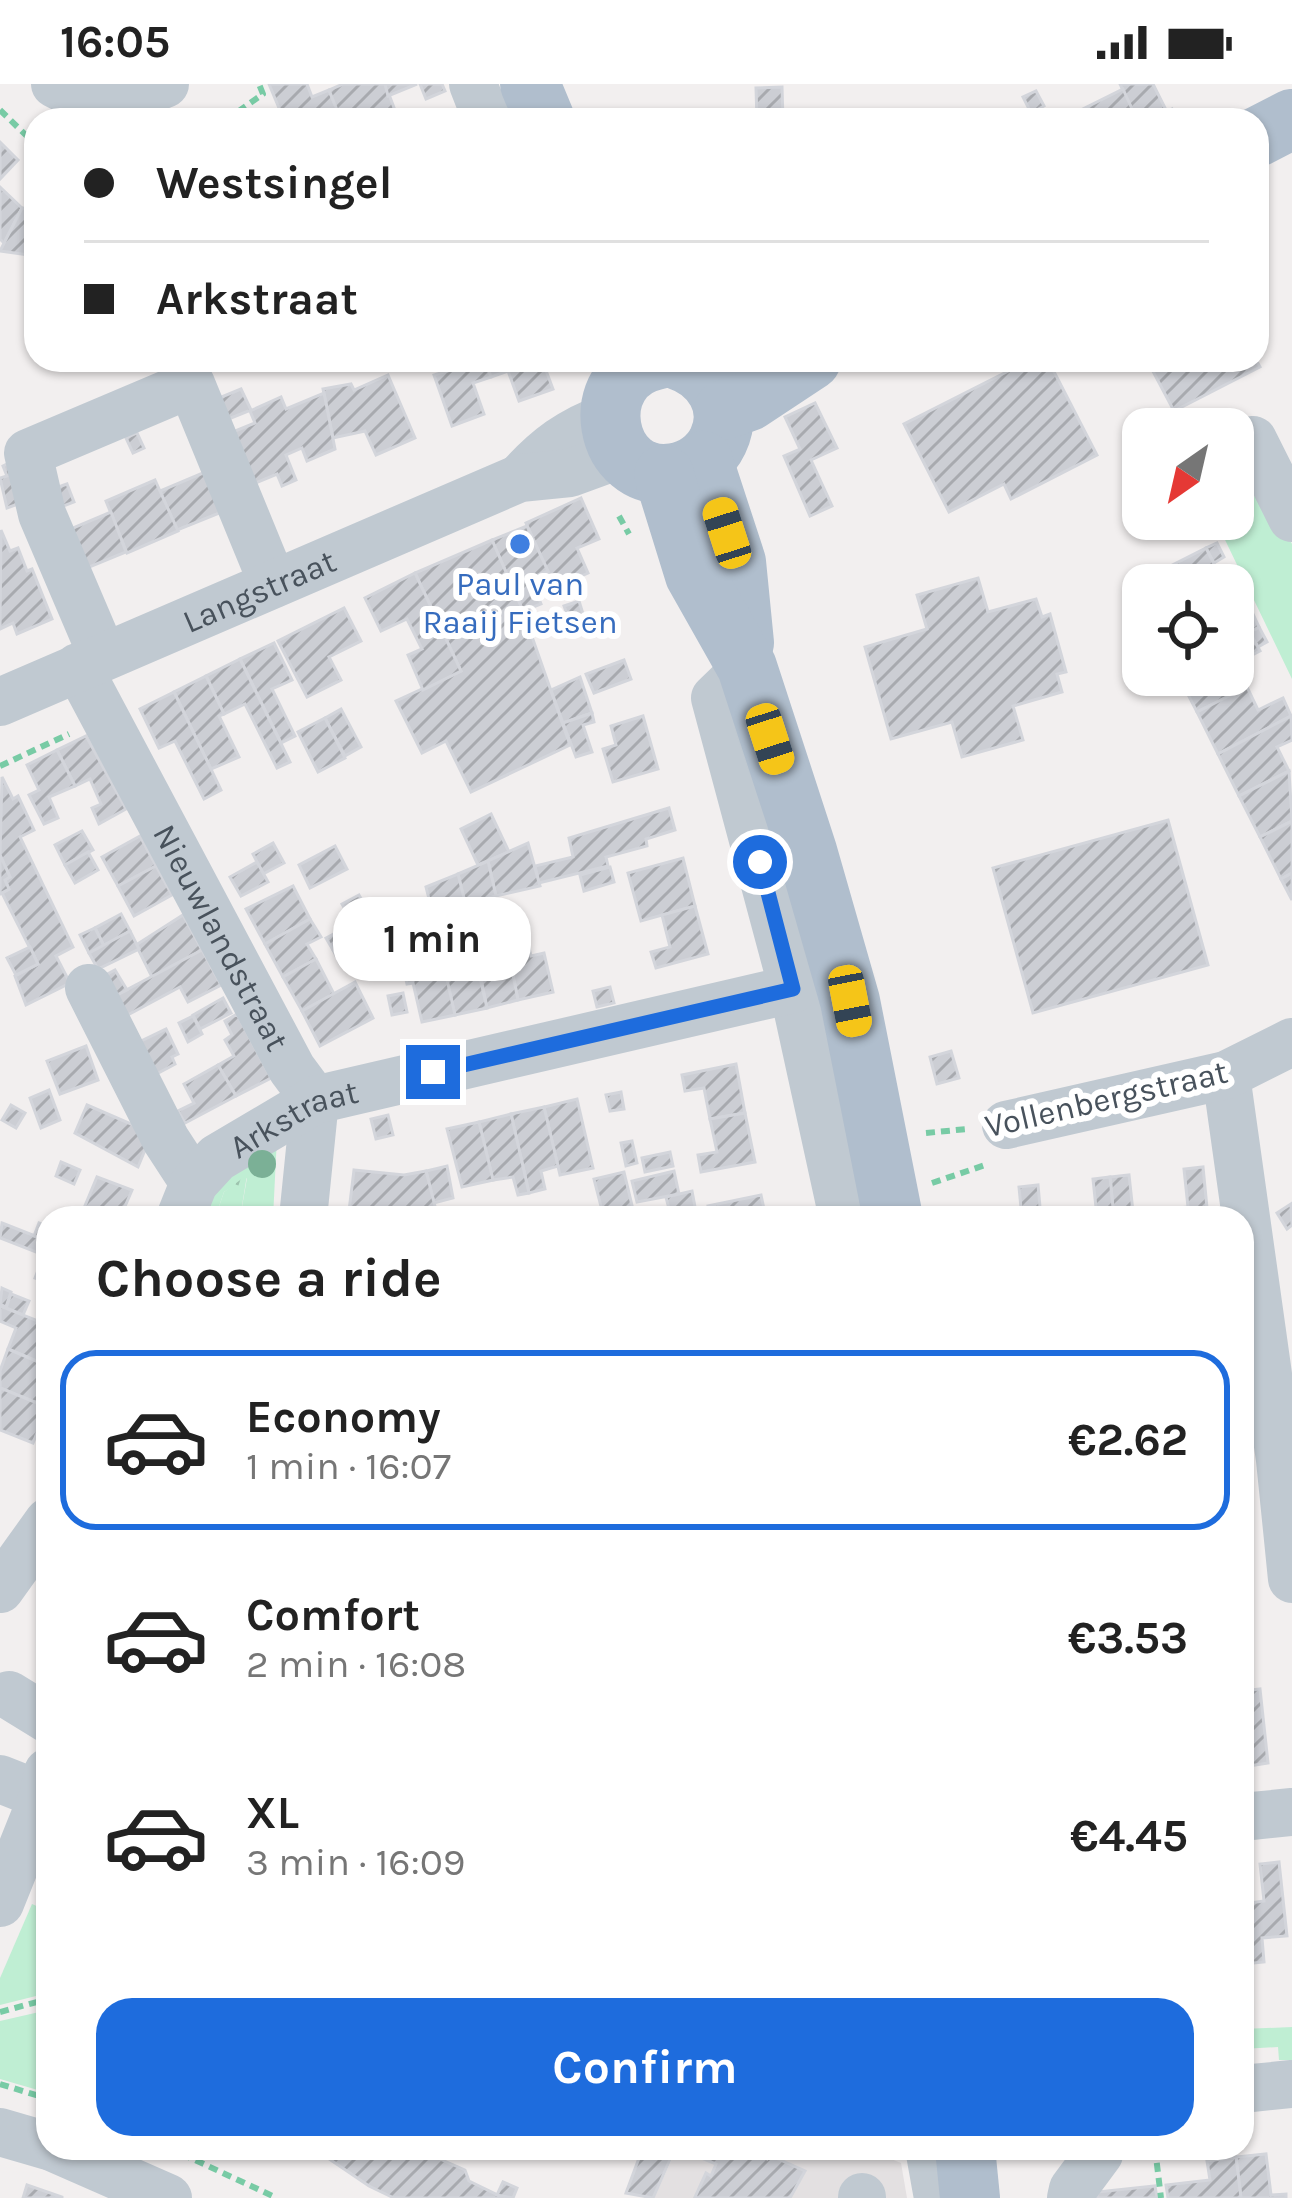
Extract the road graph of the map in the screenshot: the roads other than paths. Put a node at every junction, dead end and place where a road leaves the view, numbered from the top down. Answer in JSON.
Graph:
{"nodes":[{"id":1,"x":56,"y":84,"type":"edge"},
{"id":2,"x":165,"y":84,"type":"edge"},
{"id":3,"x":738,"y":372,"type":"edge"},
{"id":4,"x":793,"y":372,"type":"edge"},
{"id":5,"x":661,"y":404,"type":"edge"},
{"id":6,"x":1254,"y":442,"type":"edge"},
{"id":7,"x":1292,"y":518,"type":"edge"},
{"id":8,"x":273,"y":584,"type":"junction"},
{"id":9,"x":91,"y":662,"type":"junction"},
{"id":10,"x":747,"y":667,"type":"junction"},
{"id":11,"x":0,"y":702,"type":"edge"},
{"id":12,"x":89,"y":988,"type":"dead end"},
{"id":13,"x":793,"y":989,"type":"junction"},
{"id":14,"x":1292,"y":1042,"type":"edge"},
{"id":15,"x":1226,"y":1075,"type":"junction"},
{"id":16,"x":315,"y":1100,"type":"junction"},
{"id":17,"x":1006,"y":1125,"type":"road end"},
{"id":18,"x":187,"y":1200,"type":"edge"},
{"id":19,"x":304,"y":1206,"type":"edge"},
{"id":20,"x":840,"y":1206,"type":"edge"},
{"id":21,"x":891,"y":1206,"type":"edge"},
{"id":22,"x":1238,"y":1206,"type":"edge"},
{"id":23,"x":1254,"y":1385,"type":"edge"},
{"id":24,"x":1261,"y":1462,"type":"edge"},
{"id":25,"x":36,"y":1539,"type":"edge"},
{"id":26,"x":1292,"y":1580,"type":"edge"},
{"id":27,"x":0,"y":1589,"type":"edge"},
{"id":28,"x":35,"y":1786,"type":"edge"},
{"id":29,"x":1292,"y":1812,"type":"edge"},
{"id":30,"x":1254,"y":1816,"type":"edge"},
{"id":31,"x":0,"y":1903,"type":"edge"},
{"id":32,"x":1292,"y":2084,"type":"edge"},
{"id":33,"x":1254,"y":2088,"type":"edge"},
{"id":34,"x":0,"y":2132,"type":"edge"},
{"id":35,"x":36,"y":2143,"type":"edge"},
{"id":36,"x":81,"y":2160,"type":"edge"},
{"id":37,"x":931,"y":2160,"type":"edge"},
{"id":38,"x":966,"y":2160,"type":"edge"},
{"id":39,"x":998,"y":2160,"type":"edge"},
{"id":40,"x":1095,"y":2160,"type":"edge"},
{"id":41,"x":168,"y":2198,"type":"edge"},
{"id":42,"x":938,"y":2198,"type":"edge"},
{"id":43,"x":970,"y":2198,"type":"edge"},
{"id":44,"x":999,"y":2198,"type":"edge"},
{"id":45,"x":1071,"y":2198,"type":"edge"}],
"edges":[{"from":1,"to":2,"type":"street"},
{"from":3,"to":5,"type":"main road","name":"Langstraat"},
{"from":4,"to":5,"type":"main road","name":"Langstraat"},
{"from":5,"to":8,"type":"street","name":"Langstraat"},
{"from":5,"to":10,"type":"main road"},
{"from":6,"to":7,"type":"street"},
{"from":8,"to":9,"type":"street","name":"Langstraat"},
{"from":8,"to":9,"type":"street","name":"Nieuwlandstraat"},
{"from":9,"to":11,"type":"street","name":"Langstraat"},
{"from":9,"to":16,"type":"street","name":"Nieuwlandstraat"},
{"from":10,"to":13,"type":"street"},
{"from":10,"to":21,"type":"main road"},
{"from":12,"to":18,"type":"street"},
{"from":13,"to":16,"type":"street","name":"Arkstraat"},
{"from":13,"to":20,"type":"street"},
{"from":14,"to":15,"type":"street","name":"Vollenbergstraat"},
{"from":15,"to":17,"type":"street","name":"Vollenbergstraat"},
{"from":15,"to":22,"type":"street"},
{"from":16,"to":18,"type":"street","name":"Arkstraat"},
{"from":16,"to":19,"type":"street"},
{"from":23,"to":24,"type":"street"},
{"from":24,"to":26,"type":"street"},
{"from":25,"to":27,"type":"street"},
{"from":28,"to":31,"type":"street"},
{"from":29,"to":30,"type":"street"},
{"from":32,"to":33,"type":"street"},
{"from":34,"to":35,"type":"street"},
{"from":36,"to":41,"type":"street"},
{"from":37,"to":42,"type":"street"},
{"from":38,"to":43,"type":"main road"},
{"from":39,"to":44,"type":"main road"},
{"from":40,"to":45,"type":"street"}]}
